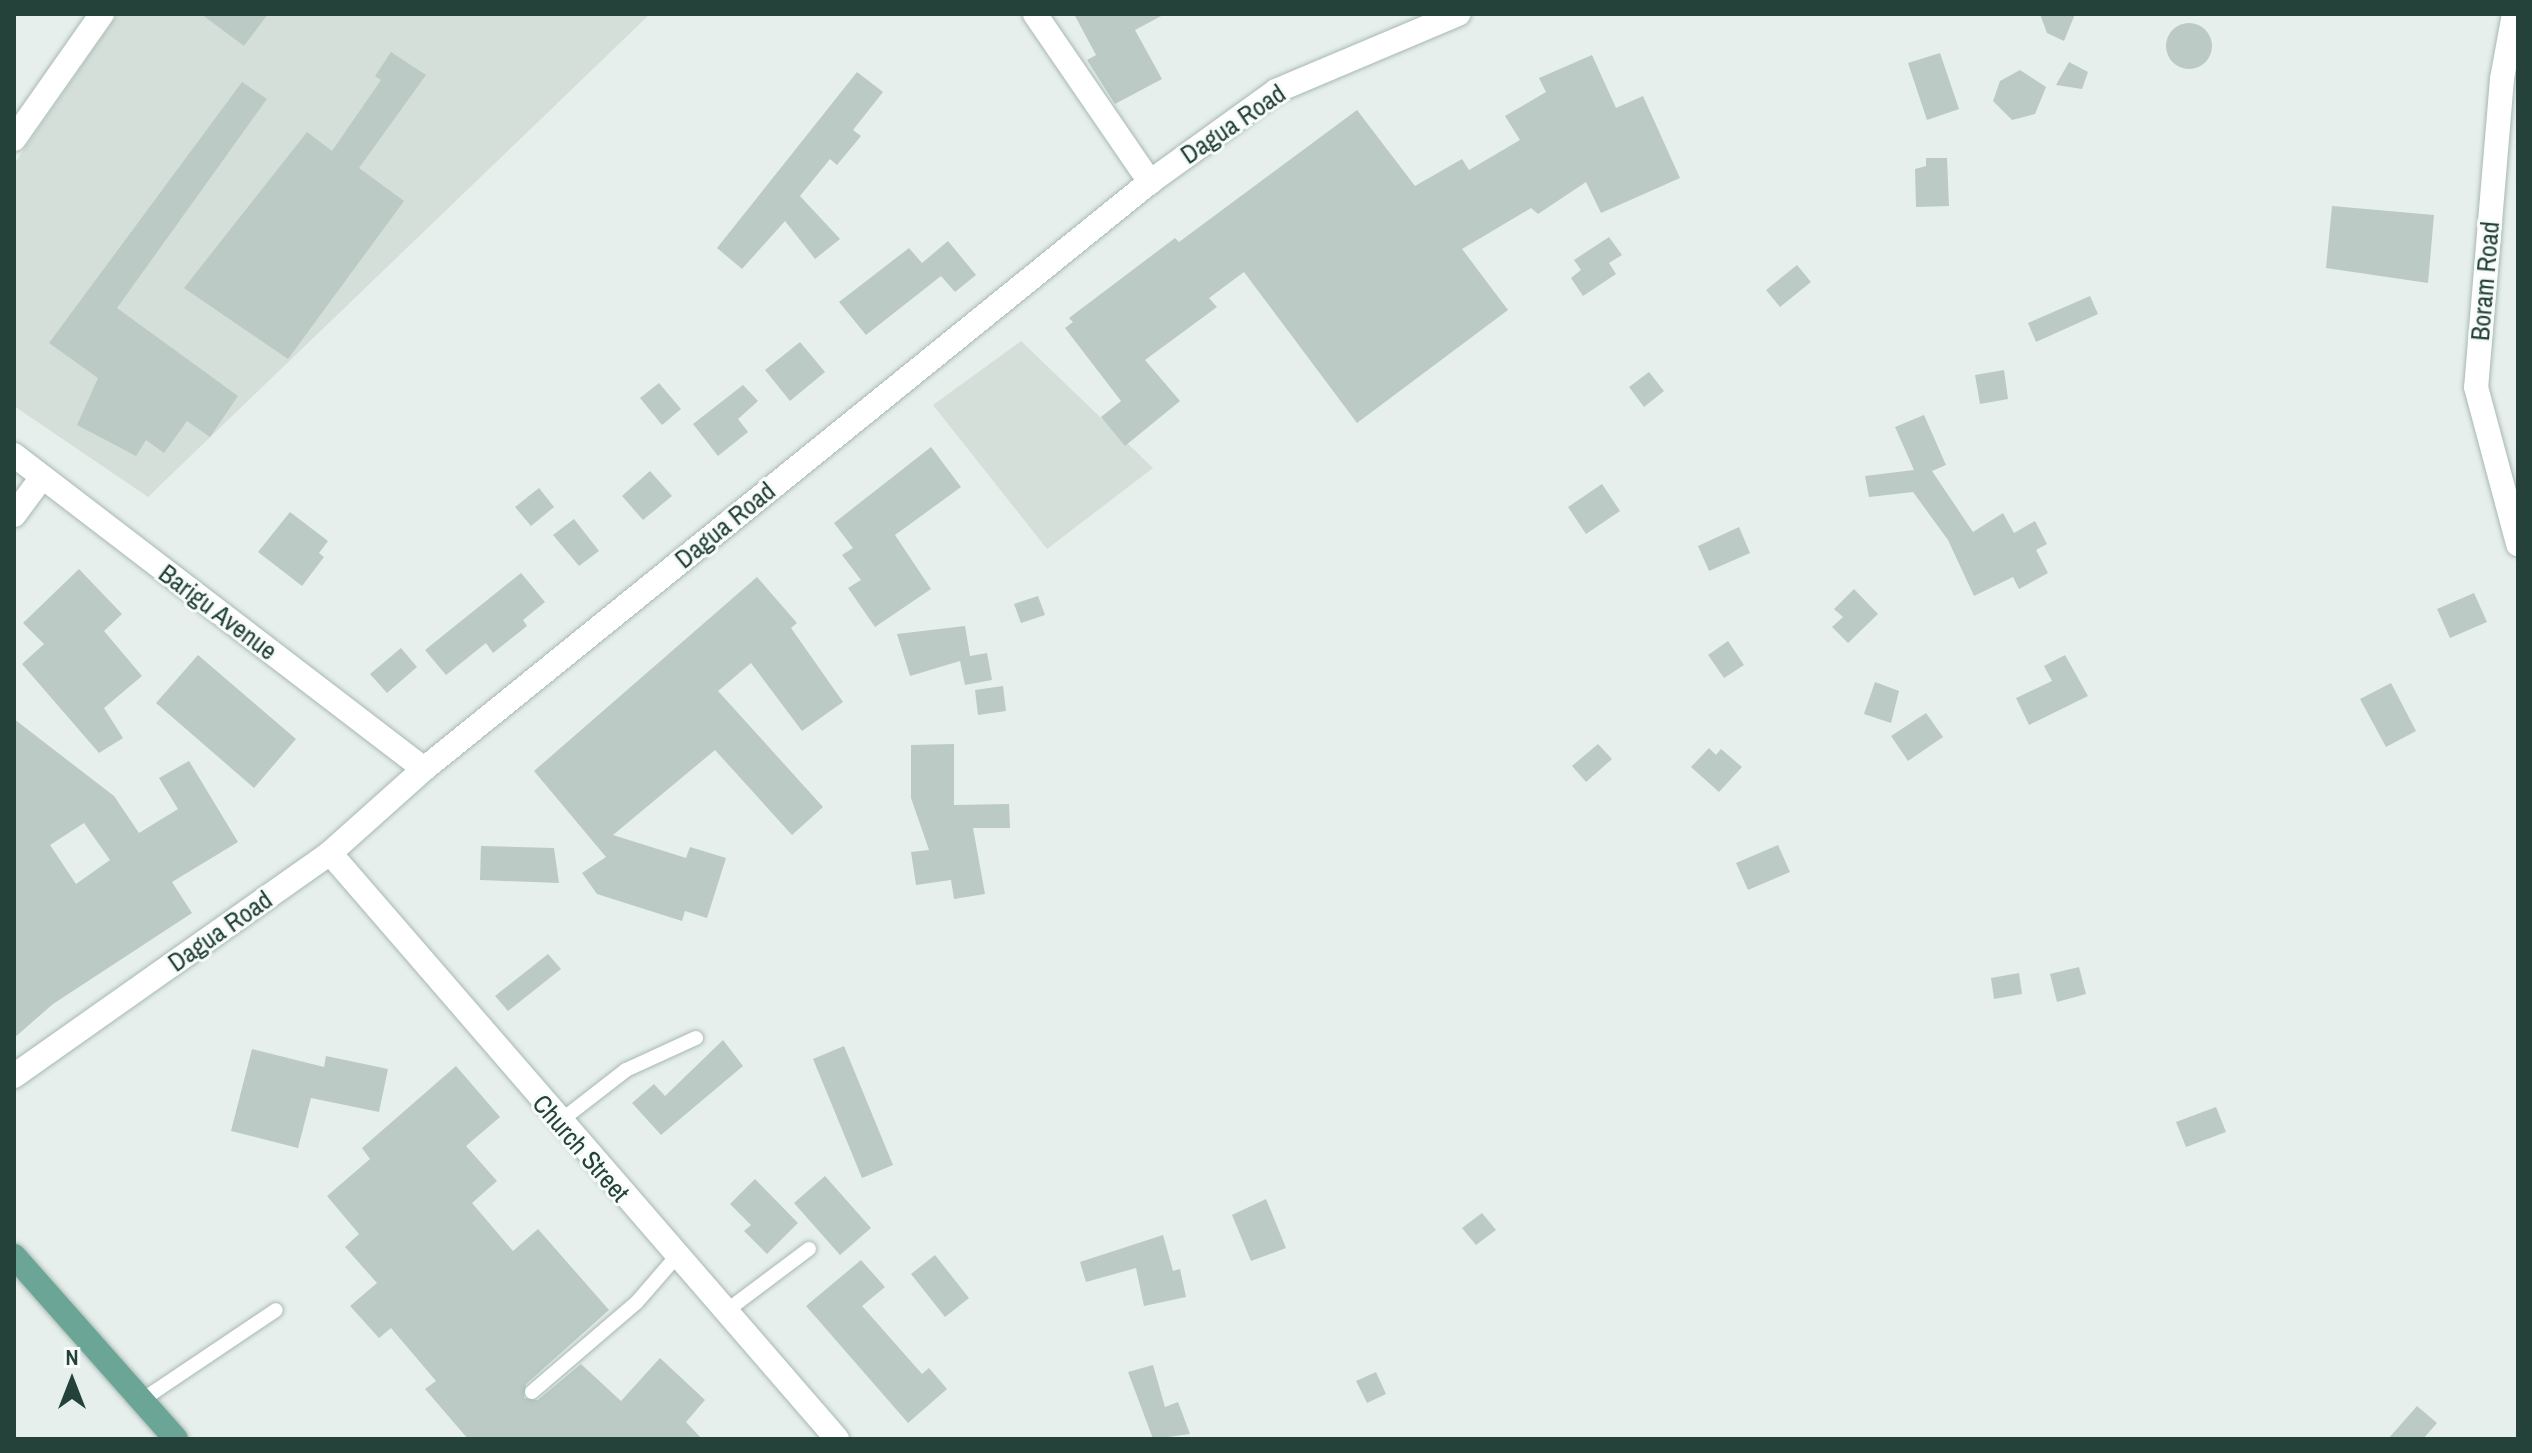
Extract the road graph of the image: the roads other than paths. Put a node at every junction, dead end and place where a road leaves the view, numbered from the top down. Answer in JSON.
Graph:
{"nodes":[{"id":1,"x":102,"y":14,"type":"edge"},
{"id":2,"x":1035,"y":14,"type":"edge"},
{"id":3,"x":1458,"y":14,"type":"edge"},
{"id":4,"x":2514,"y":14,"type":"edge"},
{"id":5,"x":14,"y":139,"type":"edge"},
{"id":6,"x":1150,"y":182,"type":"junction"},
{"id":7,"x":14,"y":455,"type":"edge"},
{"id":8,"x":40,"y":480,"type":"junction"},
{"id":9,"x":14,"y":515,"type":"edge"},
{"id":10,"x":2518,"y":544,"type":"edge"},
{"id":11,"x":424,"y":769,"type":"junction"},
{"id":12,"x":330,"y":853,"type":"junction"},
{"id":13,"x":696,"y":1038,"type":"dead end"},
{"id":14,"x":14,"y":1076,"type":"edge"},
{"id":15,"x":559,"y":1122,"type":"junction"},
{"id":16,"x":809,"y":1249,"type":"dead end"},
{"id":17,"x":14,"y":1256,"type":"edge"},
{"id":18,"x":676,"y":1257,"type":"junction"},
{"id":19,"x":276,"y":1310,"type":"dead end"},
{"id":20,"x":725,"y":1312,"type":"junction"},
{"id":21,"x":532,"y":1392,"type":"dead end"},
{"id":22,"x":142,"y":1400,"type":"junction"},
{"id":23,"x":176,"y":1439,"type":"edge"},
{"id":24,"x":837,"y":1439,"type":"edge"}],
"edges":[{"from":1,"to":5,"type":"street"},
{"from":2,"to":6,"type":"street"},
{"from":3,"to":6,"type":"street","name":"Dagua Road"},
{"from":4,"to":10,"type":"street","name":"Boram Road"},
{"from":6,"to":11,"type":"street","name":"Dagua Road"},
{"from":7,"to":8,"type":"street","name":"Barigu Avenue"},
{"from":8,"to":9,"type":"street"},
{"from":8,"to":11,"type":"street","name":"Barigu Avenue"},
{"from":11,"to":12,"type":"street","name":"Dagua Road"},
{"from":12,"to":14,"type":"street","name":"Dagua Road"},
{"from":12,"to":15,"type":"street","name":"Church Street"},
{"from":13,"to":15,"type":"lane"},
{"from":15,"to":18,"type":"street","name":"Church Street"},
{"from":16,"to":20,"type":"lane"},
{"from":17,"to":22,"type":"main road"},
{"from":18,"to":20,"type":"street","name":"Church Street"},
{"from":18,"to":21,"type":"lane"},
{"from":19,"to":22,"type":"lane"},
{"from":20,"to":24,"type":"street","name":"Church Street"},
{"from":22,"to":23,"type":"main road"}]}
